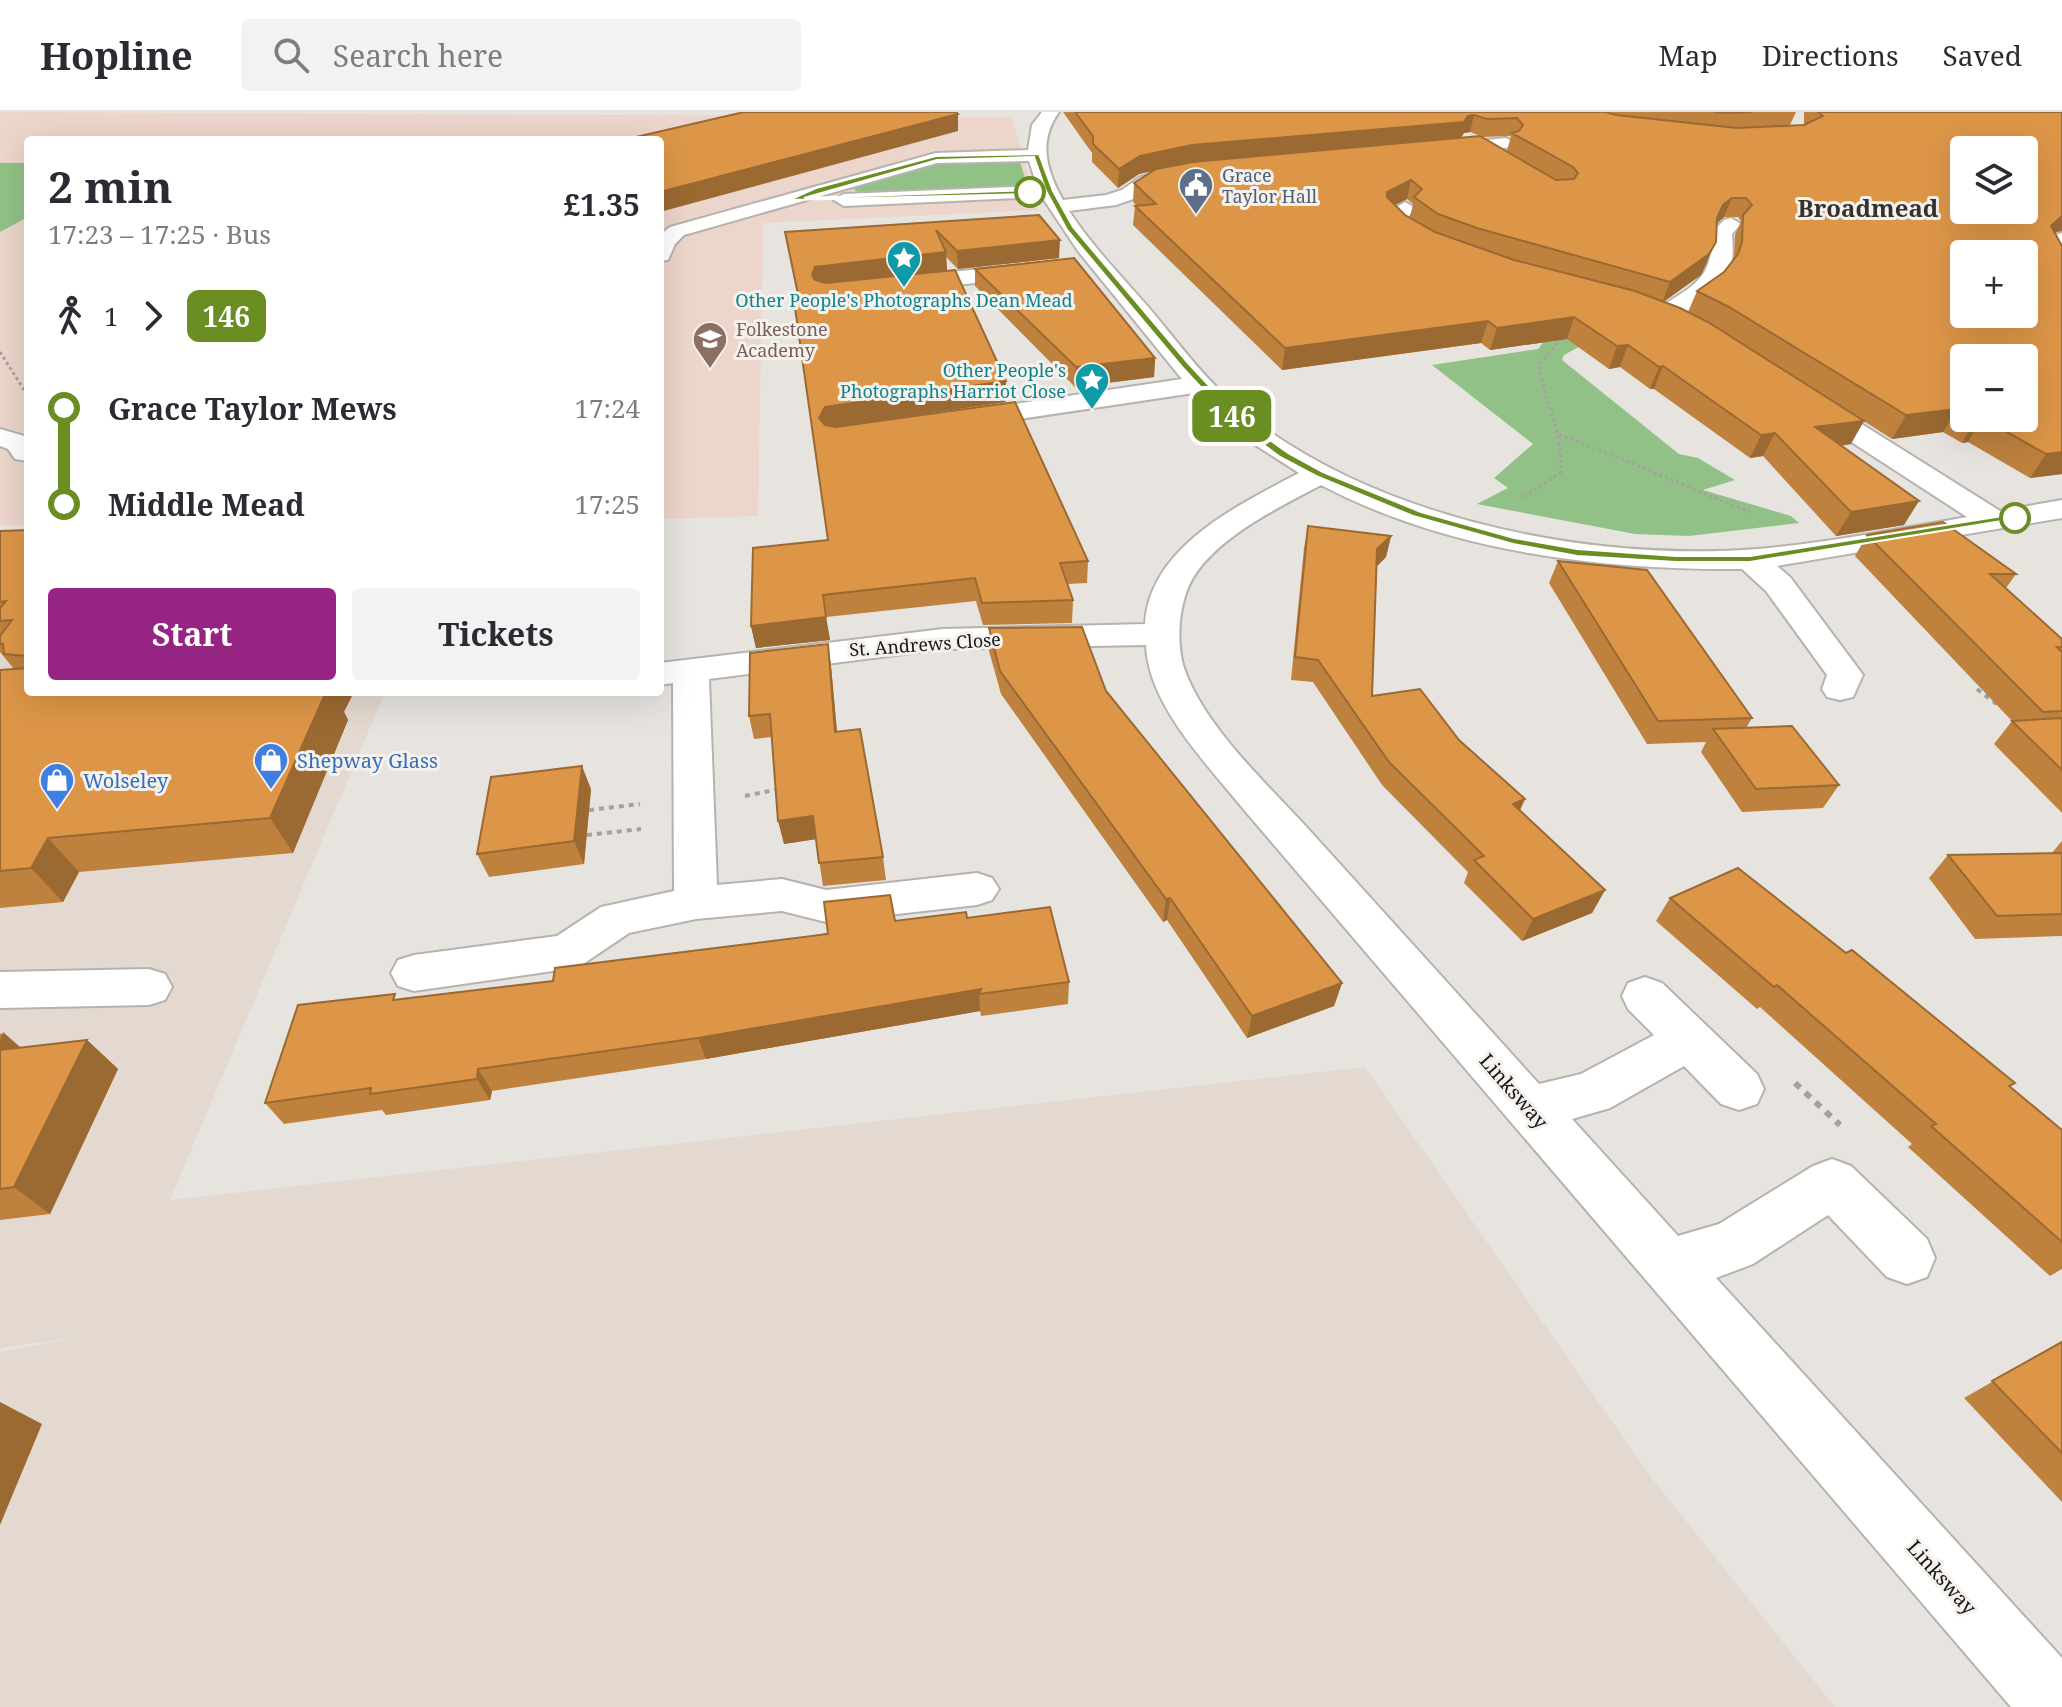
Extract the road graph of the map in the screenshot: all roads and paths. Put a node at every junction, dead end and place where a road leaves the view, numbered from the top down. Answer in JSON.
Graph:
{"nodes":[{"id":1,"x":1051,"y":112,"type":"edge"},
{"id":2,"x":1456,"y":132,"type":"edge"},
{"id":3,"x":1481,"y":146,"type":"junction"},
{"id":4,"x":1423,"y":151,"type":"edge"},
{"id":5,"x":1506,"y":152,"type":"edge"},
{"id":6,"x":1037,"y":155,"type":"junction"},
{"id":7,"x":1200,"y":170,"type":"edge"},
{"id":8,"x":1053,"y":198,"type":"junction"},
{"id":9,"x":793,"y":200,"type":"junction"},
{"id":10,"x":1405,"y":208,"type":"edge"},
{"id":11,"x":1731,"y":224,"type":"edge"},
{"id":12,"x":2062,"y":239,"type":"edge"},
{"id":13,"x":664,"y":245,"type":"edge"},
{"id":14,"x":1463,"y":256,"type":"edge"},
{"id":15,"x":1099,"y":264,"type":"junction"},
{"id":16,"x":2062,"y":264,"type":"edge"},
{"id":17,"x":875,"y":287,"type":"edge"},
{"id":18,"x":1636,"y":305,"type":"edge"},
{"id":19,"x":1566,"y":333,"type":"edge"},
{"id":20,"x":0,"y":352,"type":"edge"},
{"id":21,"x":1203,"y":384,"type":"junction"},
{"id":22,"x":1786,"y":388,"type":"edge"},
{"id":23,"x":24,"y":390,"type":"edge"},
{"id":24,"x":939,"y":423,"type":"edge"},
{"id":25,"x":1558,"y":435,"type":"junction"},
{"id":26,"x":0,"y":437,"type":"edge"},
{"id":27,"x":8,"y":458,"type":"edge"},
{"id":28,"x":1319,"y":474,"type":"junction"},
{"id":29,"x":1520,"y":499,"type":"dead end"},
{"id":30,"x":2062,"y":509,"type":"edge"},
{"id":31,"x":1756,"y":514,"type":"dead end"},
{"id":32,"x":1994,"y":521,"type":"junction"},
{"id":33,"x":1750,"y":559,"type":"junction"},
{"id":34,"x":1160,"y":634,"type":"junction"},
{"id":35,"x":675,"y":672,"type":"edge"},
{"id":36,"x":1840,"y":689,"type":"dead end"},
{"id":37,"x":1977,"y":689,"type":"dead end"},
{"id":38,"x":2005,"y":713,"type":"dead end"},
{"id":39,"x":779,"y":789,"type":"edge"},
{"id":40,"x":742,"y":797,"type":"dead end"},
{"id":41,"x":645,"y":804,"type":"dead end"},
{"id":42,"x":589,"y":810,"type":"dead end"},
{"id":43,"x":645,"y":829,"type":"dead end"},
{"id":44,"x":587,"y":835,"type":"dead end"},
{"id":45,"x":977,"y":889,"type":"dead end"},
{"id":46,"x":696,"y":903,"type":"junction"},
{"id":47,"x":414,"y":973,"type":"dead end"},
{"id":48,"x":149,"y":987,"type":"dead end"},
{"id":49,"x":0,"y":990,"type":"edge"},
{"id":50,"x":1645,"y":996,"type":"dead end"},
{"id":51,"x":1687,"y":1040,"type":"junction"},
{"id":52,"x":1785,"y":1073,"type":"dead end"},
{"id":53,"x":1739,"y":1089,"type":"dead end"},
{"id":54,"x":1528,"y":1108,"type":"junction"},
{"id":55,"x":1842,"y":1127,"type":"dead end"},
{"id":56,"x":1907,"y":1258,"type":"dead end"},
{"id":57,"x":1669,"y":1266,"type":"junction"},
{"id":58,"x":2058,"y":1707,"type":"edge"}],
"edges":[{"from":1,"to":6,"type":"street"},
{"from":2,"to":3,"type":"street"},
{"from":3,"to":4,"type":"street"},
{"from":3,"to":5,"type":"street"},
{"from":6,"to":8,"type":"street"},
{"from":6,"to":9,"type":"street"},
{"from":7,"to":8,"type":"street"},
{"from":8,"to":9,"type":"street"},
{"from":8,"to":15,"type":"street"},
{"from":9,"to":13,"type":"street"},
{"from":10,"to":14,"type":"street"},
{"from":11,"to":18,"type":"street"},
{"from":12,"to":16,"type":"street"},
{"from":15,"to":17,"type":"street"},
{"from":15,"to":21,"type":"street"},
{"from":19,"to":25,"type":"path"},
{"from":20,"to":23,"type":"path"},
{"from":21,"to":24,"type":"street"},
{"from":21,"to":28,"type":"street"},
{"from":22,"to":32,"type":"street"},
{"from":25,"to":29,"type":"path"},
{"from":25,"to":31,"type":"path"},
{"from":26,"to":27,"type":"street"},
{"from":28,"to":33,"type":"street"},
{"from":28,"to":34,"type":"street","name":"Linksway"},
{"from":30,"to":32,"type":"street"},
{"from":32,"to":33,"type":"street"},
{"from":33,"to":36,"type":"street"},
{"from":34,"to":35,"type":"street","name":"St. Andrews Close"},
{"from":34,"to":54,"type":"street","name":"Linksway"},
{"from":35,"to":46,"type":"street","name":"St. Andrews Close"},
{"from":37,"to":38,"type":"path"},
{"from":39,"to":40,"type":"path"},
{"from":41,"to":42,"type":"path"},
{"from":43,"to":44,"type":"path"},
{"from":45,"to":46,"type":"street"},
{"from":46,"to":47,"type":"street"},
{"from":48,"to":49,"type":"street"},
{"from":50,"to":51,"type":"street"},
{"from":51,"to":53,"type":"street"},
{"from":51,"to":54,"type":"street"},
{"from":52,"to":55,"type":"path"},
{"from":54,"to":57,"type":"street","name":"Linksway"},
{"from":56,"to":57,"type":"street"},
{"from":57,"to":58,"type":"street","name":"Linksway"}]}
